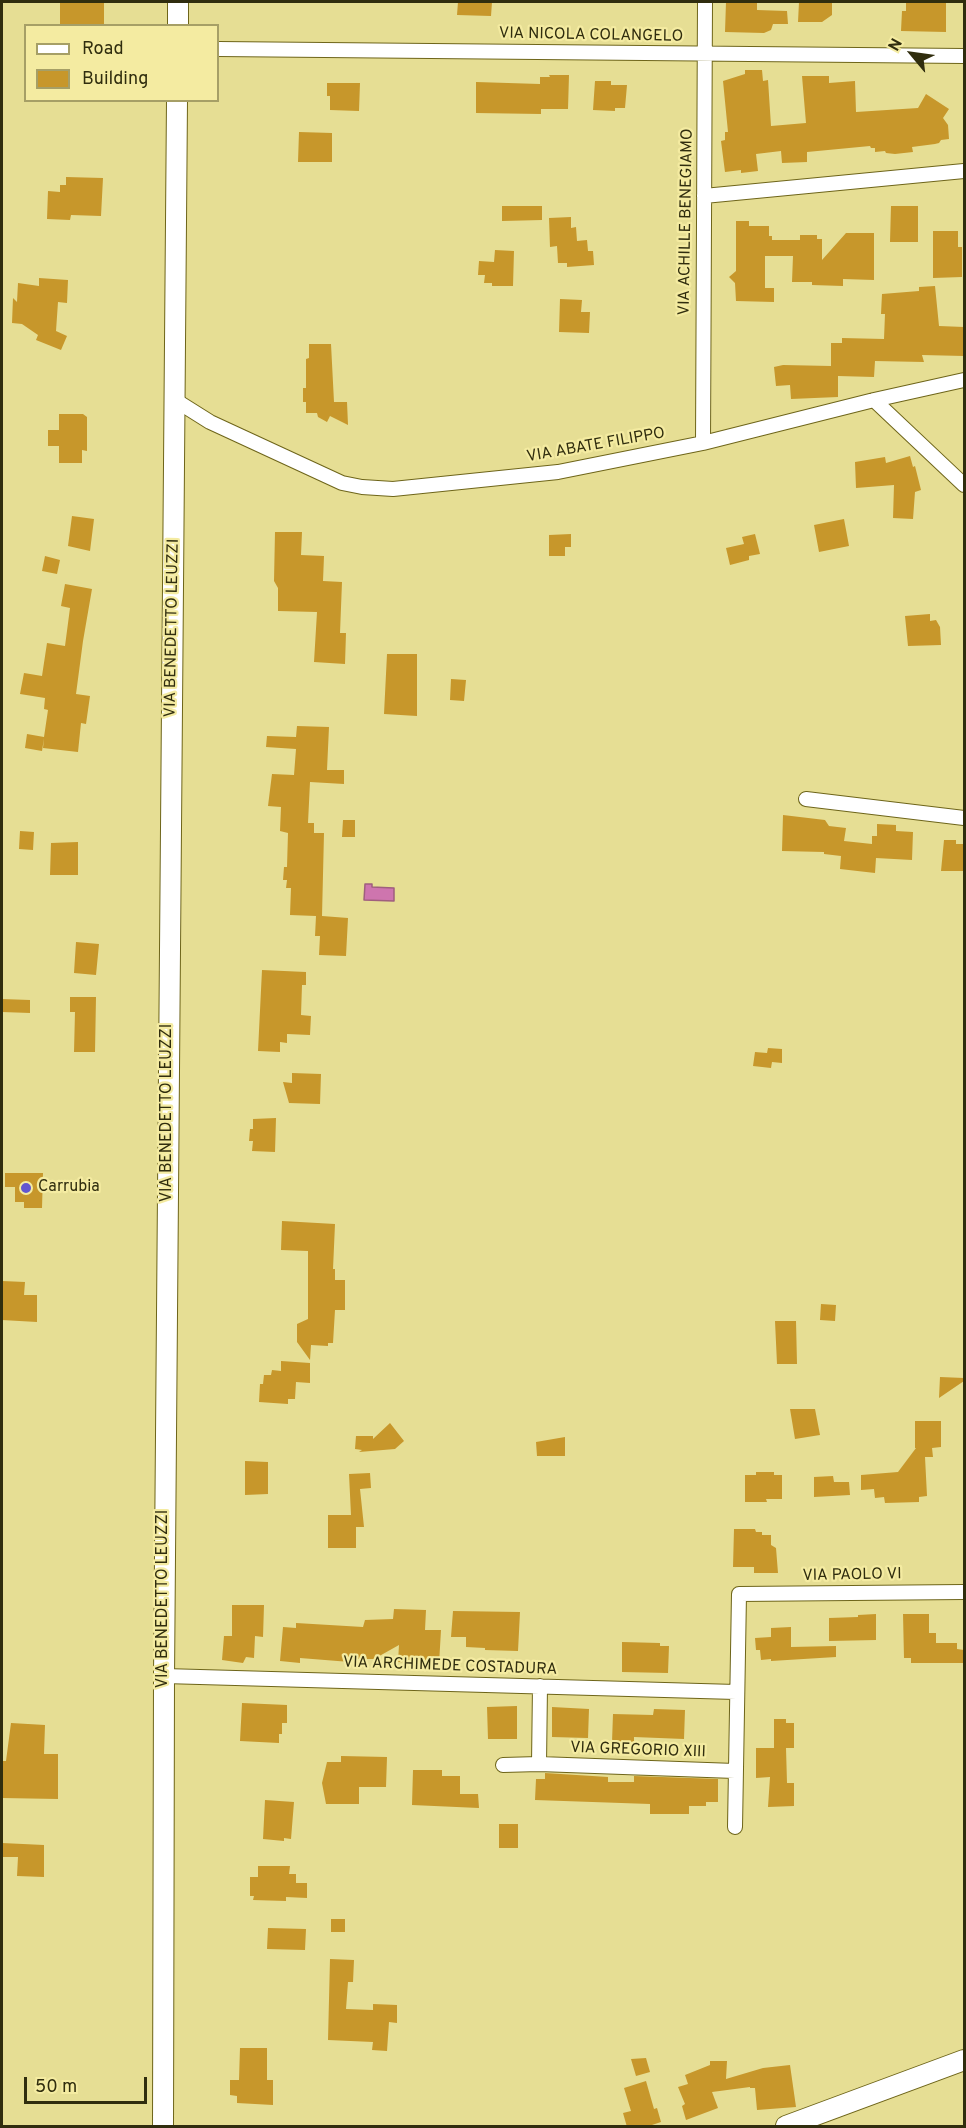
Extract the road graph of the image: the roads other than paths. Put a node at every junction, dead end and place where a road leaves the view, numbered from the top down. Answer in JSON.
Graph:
{"nodes":[{"id":1,"x":178,"y":2,"type":"edge"},
{"id":2,"x":705,"y":2,"type":"edge"},
{"id":3,"x":178,"y":24,"type":"edge"},
{"id":4,"x":219,"y":50,"type":"edge"},
{"id":5,"x":705,"y":54,"type":"junction"},
{"id":6,"x":964,"y":56,"type":"edge"},
{"id":7,"x":177,"y":102,"type":"edge"},
{"id":8,"x":964,"y":171,"type":"edge"},
{"id":9,"x":704,"y":196,"type":"junction"},
{"id":10,"x":964,"y":381,"type":"edge"},
{"id":11,"x":175,"y":400,"type":"junction"},
{"id":12,"x":874,"y":400,"type":"junction"},
{"id":13,"x":703,"y":443,"type":"junction"},
{"id":14,"x":964,"y":485,"type":"edge"},
{"id":15,"x":806,"y":799,"type":"dead end"},
{"id":16,"x":964,"y":818,"type":"edge"},
{"id":17,"x":964,"y":1592,"type":"edge"},
{"id":18,"x":164,"y":1676,"type":"junction"},
{"id":19,"x":540,"y":1686,"type":"junction"},
{"id":20,"x":736,"y":1692,"type":"junction"},
{"id":21,"x":539,"y":1764,"type":"junction"},
{"id":22,"x":503,"y":1765,"type":"dead end"},
{"id":23,"x":735,"y":1771,"type":"junction"},
{"id":24,"x":735,"y":1827,"type":"dead end"},
{"id":25,"x":964,"y":2060,"type":"edge"},
{"id":26,"x":163,"y":2127,"type":"edge"},
{"id":27,"x":786,"y":2127,"type":"edge"}],
"edges":[{"from":1,"to":3,"type":"street"},
{"from":2,"to":5,"type":"street","name":"VIA ACHILLE BENEGIAMO"},
{"from":4,"to":5,"type":"street","name":"VIA NICOLA COLANGELO"},
{"from":5,"to":6,"type":"street","name":"VIA NICOLA COLANGELO"},
{"from":5,"to":9,"type":"street","name":"VIA ACHILLE BENEGIAMO"},
{"from":7,"to":11,"type":"street","name":"VIA BENEDETTO LEUZZI"},
{"from":8,"to":9,"type":"street"},
{"from":9,"to":13,"type":"street","name":"VIA ACHILLE BENEGIAMO"},
{"from":10,"to":12,"type":"street","name":"VIA ABATE FILIPPO"},
{"from":11,"to":13,"type":"street","name":"VIA ABATE FILIPPO"},
{"from":11,"to":18,"type":"street","name":"VIA BENEDETTO LEUZZI"},
{"from":12,"to":13,"type":"street","name":"VIA ABATE FILIPPO"},
{"from":12,"to":14,"type":"street"},
{"from":15,"to":16,"type":"street"},
{"from":17,"to":20,"type":"street","name":"VIA PAOLO VI"},
{"from":18,"to":19,"type":"street","name":"VIA ARCHIMEDE COSTADURA"},
{"from":18,"to":26,"type":"street","name":"VIA BENEDETTO LEUZZI"},
{"from":19,"to":20,"type":"street","name":"VIA ARCHIMEDE COSTADURA"},
{"from":19,"to":21,"type":"street"},
{"from":20,"to":23,"type":"street"},
{"from":21,"to":22,"type":"street","name":"VIA GREGORIO XIII"},
{"from":21,"to":23,"type":"street","name":"VIA GREGORIO XIII"},
{"from":23,"to":24,"type":"street"},
{"from":25,"to":27,"type":"street"}]}
